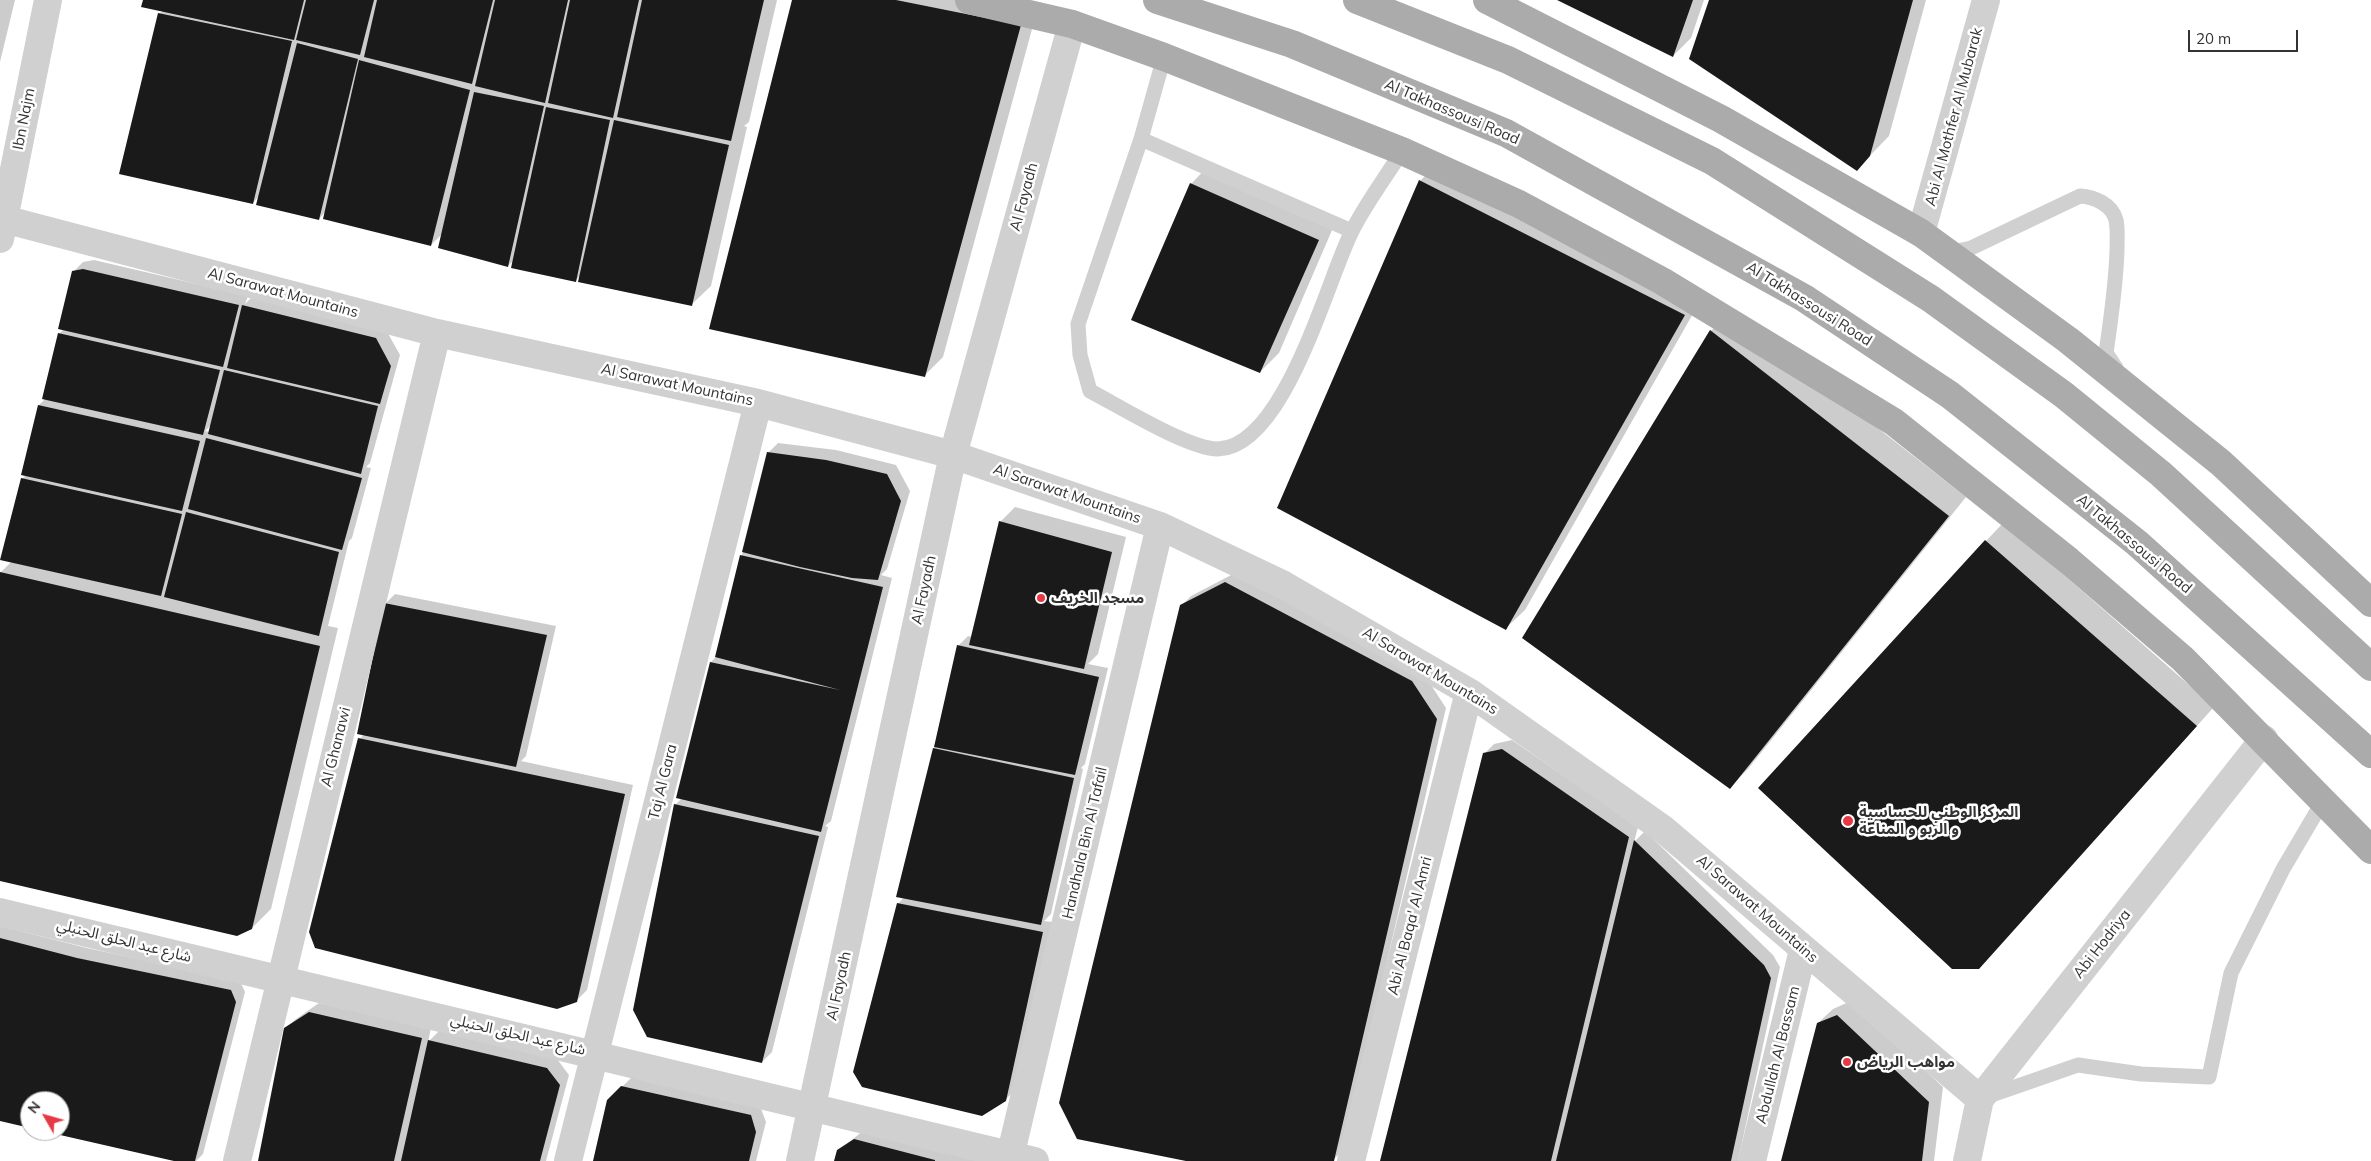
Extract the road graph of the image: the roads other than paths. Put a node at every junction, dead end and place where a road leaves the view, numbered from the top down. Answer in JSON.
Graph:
{"nodes":[{"id":1,"x":48,"y":0,"type":"edge"},
{"id":2,"x":969,"y":0,"type":"edge"},
{"id":3,"x":1157,"y":0,"type":"edge"},
{"id":4,"x":1357,"y":0,"type":"edge"},
{"id":5,"x":1487,"y":0,"type":"edge"},
{"id":6,"x":1986,"y":0,"type":"edge"},
{"id":7,"x":1072,"y":24,"type":"junction"},
{"id":8,"x":1164,"y":57,"type":"junction"},
{"id":9,"x":1141,"y":139,"type":"junction"},
{"id":10,"x":1402,"y":151,"type":"junction"},
{"id":11,"x":1,"y":226,"type":"edge"},
{"id":12,"x":1352,"y":232,"type":"junction"},
{"id":13,"x":1922,"y":233,"type":"junction"},
{"id":14,"x":1948,"y":253,"type":"junction"},
{"id":15,"x":437,"y":333,"type":"junction"},
{"id":16,"x":2139,"y":397,"type":"junction"},
{"id":17,"x":758,"y":403,"type":"junction"},
{"id":18,"x":953,"y":455,"type":"junction"},
{"id":19,"x":1160,"y":526,"type":"junction"},
{"id":20,"x":2371,"y":603,"type":"edge"},
{"id":21,"x":2371,"y":667,"type":"edge"},
{"id":22,"x":1469,"y":692,"type":"junction"},
{"id":23,"x":2264,"y":740,"type":"junction"},
{"id":24,"x":2371,"y":754,"type":"edge"},
{"id":25,"x":2323,"y":801,"type":"junction"},
{"id":26,"x":2371,"y":850,"type":"edge"},
{"id":27,"x":0,"y":912,"type":"edge"},
{"id":28,"x":1804,"y":950,"type":"junction"},
{"id":29,"x":280,"y":979,"type":"junction"},
{"id":30,"x":594,"y":1054,"type":"junction"},
{"id":31,"x":1980,"y":1099,"type":"junction"},
{"id":32,"x":812,"y":1109,"type":"junction"},
{"id":33,"x":1018,"y":1159,"type":"edge"},
{"id":34,"x":237,"y":1161,"type":"edge"},
{"id":35,"x":568,"y":1161,"type":"edge"},
{"id":36,"x":800,"y":1161,"type":"edge"},
{"id":37,"x":1351,"y":1161,"type":"edge"},
{"id":38,"x":1752,"y":1161,"type":"edge"},
{"id":39,"x":1967,"y":1161,"type":"edge"}],
"edges":[{"from":1,"to":11,"type":"street","name":"Ibn Najm"},
{"from":2,"to":7,"type":"main road"},
{"from":3,"to":24,"type":"main road","name":"Al Takhassousi Road"},
{"from":4,"to":21,"type":"main road"},
{"from":5,"to":13,"type":"main road"},
{"from":6,"to":13,"type":"street","name":"Abi Al Mothfer Al Mubarak"},
{"from":7,"to":8,"type":"main road"},
{"from":7,"to":18,"type":"street","name":"Al Fayadh"},
{"from":8,"to":9,"type":"lane"},
{"from":8,"to":10,"type":"main road"},
{"from":9,"to":12,"type":"lane"},
{"from":9,"to":12,"type":"lane"},
{"from":10,"to":12,"type":"lane"},
{"from":10,"to":23,"type":"main road"},
{"from":11,"to":15,"type":"street","name":"Al Sarawat Mountains"},
{"from":13,"to":14,"type":"main road"},
{"from":14,"to":16,"type":"main road"},
{"from":14,"to":16,"type":"lane"},
{"from":15,"to":17,"type":"street","name":"Al Sarawat Mountains"},
{"from":15,"to":29,"type":"street","name":"Al Ghanawi"},
{"from":16,"to":20,"type":"main road"},
{"from":17,"to":18,"type":"street","name":"Al Sarawat Mountains"},
{"from":17,"to":30,"type":"street","name":"Taj Al Gara"},
{"from":18,"to":19,"type":"street","name":"Al Sarawat Mountains"},
{"from":18,"to":32,"type":"street","name":"Al Fayadh"},
{"from":19,"to":22,"type":"street","name":"Al Sarawat Mountains"},
{"from":19,"to":33,"type":"street","name":"Handhala Bin Al Tafail"},
{"from":22,"to":28,"type":"street","name":"Al Sarawat Mountains"},
{"from":22,"to":37,"type":"street","name":"Abi Al Baqa' Al Amri"},
{"from":23,"to":25,"type":"main road"},
{"from":23,"to":31,"type":"street","name":"Abi Hodriya"},
{"from":25,"to":26,"type":"main road"},
{"from":25,"to":31,"type":"lane"},
{"from":27,"to":29,"type":"street","name":"شارع عبد الحلق الحنبلي"},
{"from":28,"to":31,"type":"street","name":"Al Sarawat Mountains"},
{"from":28,"to":38,"type":"street","name":"Abdullah Al Bassam"},
{"from":29,"to":30,"type":"street","name":"شارع عبد الحلق الحنبلي"},
{"from":29,"to":34,"type":"street","name":"Al Ghanawi"},
{"from":30,"to":32,"type":"street","name":"شارع عبد الحلق الحنبلي"},
{"from":30,"to":35,"type":"street","name":"Taj Al Gara"},
{"from":31,"to":39,"type":"street","name":"Abi Hodriya"},
{"from":32,"to":33,"type":"street","name":"شارع عبد الحلق الحنبلي"},
{"from":32,"to":36,"type":"street","name":"Al Fayadh"}]}
